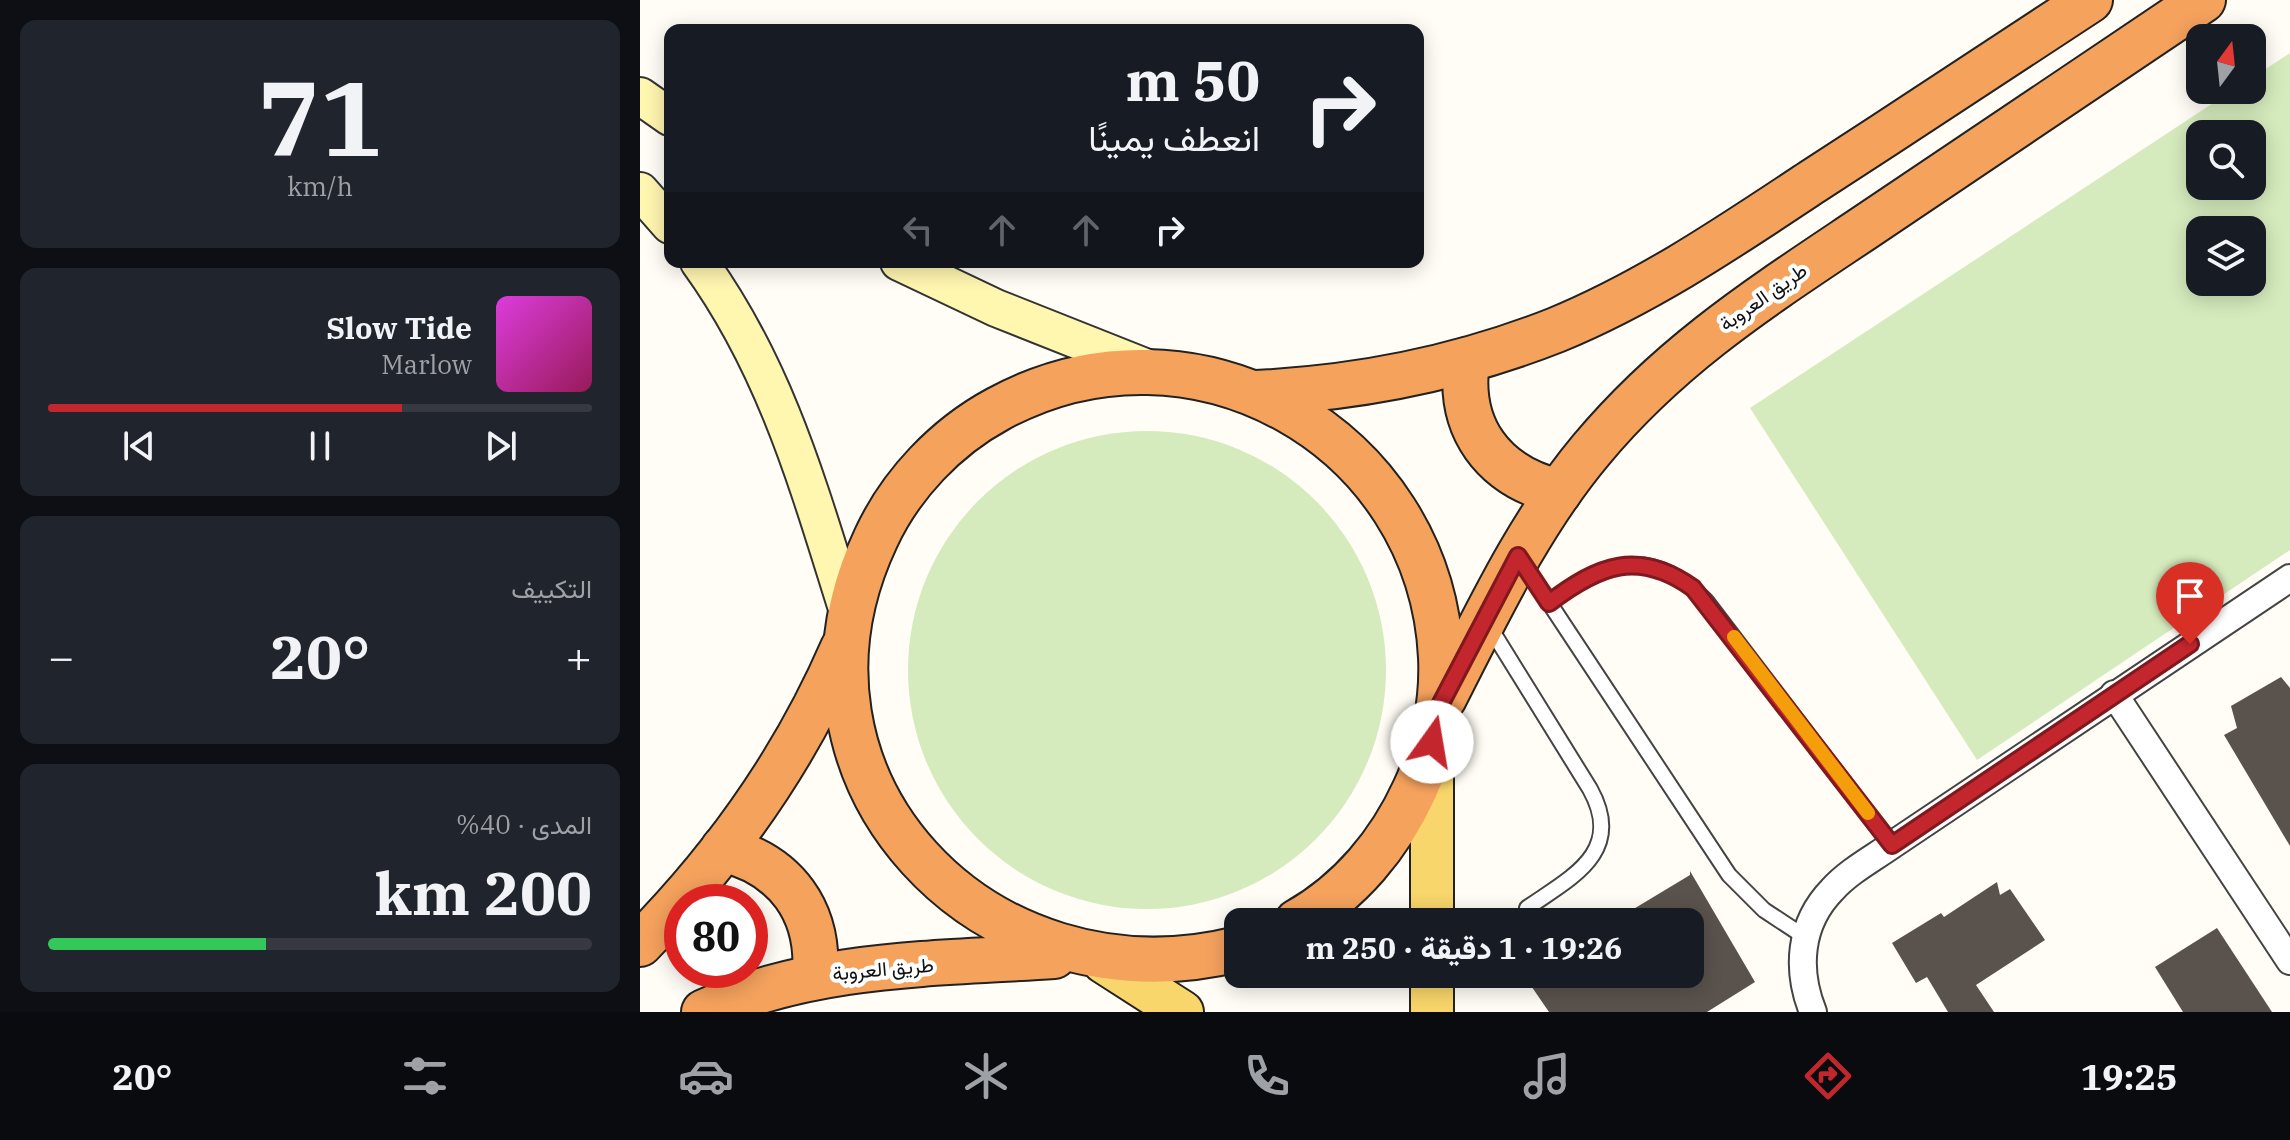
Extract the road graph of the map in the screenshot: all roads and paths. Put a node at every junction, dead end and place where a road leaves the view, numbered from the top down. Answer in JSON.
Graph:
{"nodes":[{"id":1,"x":2090,"y":0,"type":"edge"},
{"id":2,"x":2203,"y":0,"type":"edge"},
{"id":3,"x":640,"y":96,"type":"edge"},
{"id":4,"x":664,"y":113,"type":"edge"},
{"id":5,"x":640,"y":191,"type":"edge"},
{"id":6,"x":664,"y":218,"type":"edge"},
{"id":7,"x":703,"y":268,"type":"edge"},
{"id":8,"x":912,"y":268,"type":"edge"},
{"id":9,"x":1467,"y":360,"type":"junction"},
{"id":10,"x":1156,"y":372,"type":"junction"},
{"id":11,"x":1256,"y":393,"type":"junction"},
{"id":12,"x":1559,"y":492,"type":"junction"},
{"id":13,"x":1518,"y":556,"type":"junction"},
{"id":14,"x":2290,"y":578,"type":"edge"},
{"id":15,"x":1549,"y":603,"type":"junction"},
{"id":16,"x":1484,"y":619,"type":"junction"},
{"id":17,"x":848,"y":628,"type":"junction"},
{"id":18,"x":2114,"y":694,"type":"junction"},
{"id":19,"x":1435,"y":725,"type":"junction"},
{"id":20,"x":1892,"y":845,"type":"junction"},
{"id":21,"x":723,"y":849,"type":"junction"},
{"id":22,"x":1317,"y":908,"type":"edge"},
{"id":23,"x":1432,"y":908,"type":"edge"},
{"id":24,"x":1527,"y":908,"type":"dead end"},
{"id":25,"x":1805,"y":937,"type":"junction"},
{"id":26,"x":640,"y":944,"type":"edge"},
{"id":27,"x":1224,"y":952,"type":"edge"},
{"id":28,"x":1086,"y":959,"type":"junction"},
{"id":29,"x":2290,"y":961,"type":"edge"},
{"id":30,"x":815,"y":976,"type":"junction"},
{"id":31,"x":1432,"y":988,"type":"edge"},
{"id":32,"x":704,"y":1012,"type":"edge"},
{"id":33,"x":1182,"y":1012,"type":"edge"},
{"id":34,"x":1432,"y":1012,"type":"edge"},
{"id":35,"x":1813,"y":1012,"type":"edge"}],
"edges":[{"from":1,"to":9,"type":"highway"},
{"from":2,"to":12,"type":"highway","name":"طريق العروبة"},
{"from":3,"to":4,"type":"main road"},
{"from":5,"to":6,"type":"main road"},
{"from":7,"to":17,"type":"main road"},
{"from":8,"to":10,"type":"main road"},
{"from":9,"to":11,"type":"highway"},
{"from":9,"to":12,"type":"highway"},
{"from":10,"to":11,"type":"highway"},
{"from":10,"to":17,"type":"highway"},
{"from":11,"to":19,"type":"highway"},
{"from":12,"to":13,"type":"highway","name":"طريق العروبة"},
{"from":13,"to":15,"type":"lane"},
{"from":13,"to":16,"type":"highway","name":"طريق العروبة"},
{"from":14,"to":18,"type":"street"},
{"from":15,"to":20,"type":"lane"},
{"from":15,"to":25,"type":"lane"},
{"from":16,"to":19,"type":"highway","name":"طريق العروبة"},
{"from":16,"to":24,"type":"lane"},
{"from":17,"to":21,"type":"highway"},
{"from":17,"to":28,"type":"highway"},
{"from":18,"to":20,"type":"street"},
{"from":18,"to":29,"type":"street"},
{"from":19,"to":22,"type":"highway"},
{"from":19,"to":23,"type":"main road"},
{"from":20,"to":25,"type":"street"},
{"from":21,"to":26,"type":"highway"},
{"from":21,"to":30,"type":"highway"},
{"from":25,"to":35,"type":"street"},
{"from":27,"to":28,"type":"highway"},
{"from":28,"to":30,"type":"highway","name":"طريق العروبة"},
{"from":28,"to":33,"type":"main road"},
{"from":30,"to":32,"type":"highway","name":"طريق العروبة"},
{"from":31,"to":34,"type":"main road"}]}
